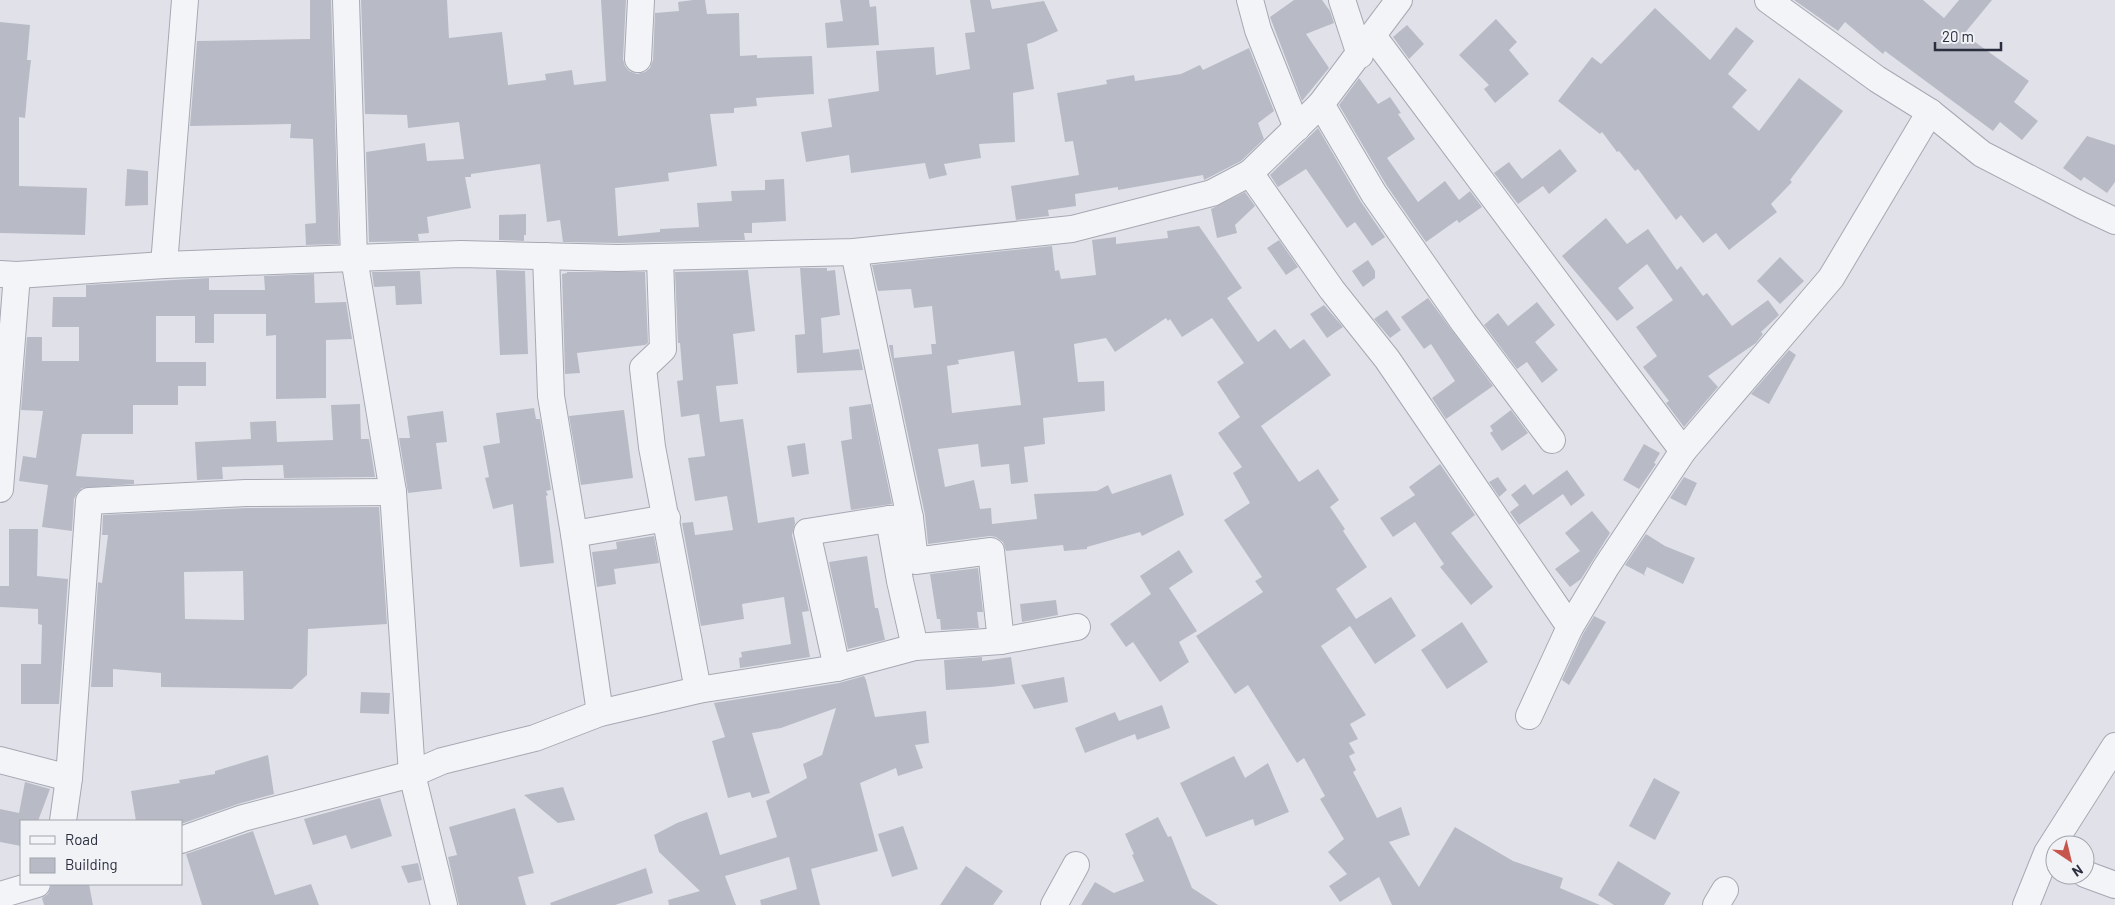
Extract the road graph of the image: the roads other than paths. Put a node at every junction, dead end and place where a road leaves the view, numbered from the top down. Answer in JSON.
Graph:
{"nodes":[{"id":1,"x":185,"y":0,"type":"edge"},
{"id":2,"x":346,"y":0,"type":"edge"},
{"id":3,"x":641,"y":0,"type":"edge"},
{"id":4,"x":1250,"y":0,"type":"edge"},
{"id":5,"x":1342,"y":0,"type":"edge"},
{"id":6,"x":1399,"y":0,"type":"edge"},
{"id":7,"x":1768,"y":0,"type":"edge"},
{"id":8,"x":1366,"y":45,"type":"junction"},
{"id":9,"x":638,"y":59,"type":"dead end"},
{"id":10,"x":1321,"y":104,"type":"junction"},
{"id":11,"x":1930,"y":112,"type":"junction"},
{"id":12,"x":1297,"y":128,"type":"junction"},
{"id":13,"x":1250,"y":173,"type":"junction"},
{"id":14,"x":2115,"y":221,"type":"edge"},
{"id":15,"x":854,"y":252,"type":"junction"},
{"id":16,"x":546,"y":256,"type":"junction"},
{"id":17,"x":354,"y":258,"type":"junction"},
{"id":18,"x":660,"y":258,"type":"junction"},
{"id":19,"x":164,"y":265,"type":"junction"},
{"id":20,"x":8,"y":274,"type":"edge"},
{"id":21,"x":1552,"y":440,"type":"dead end"},
{"id":22,"x":1683,"y":450,"type":"junction"},
{"id":23,"x":0,"y":490,"type":"edge"},
{"id":24,"x":393,"y":492,"type":"junction"},
{"id":25,"x":667,"y":518,"type":"junction"},
{"id":26,"x":900,"y":518,"type":"junction"},
{"id":27,"x":574,"y":534,"type":"junction"},
{"id":28,"x":1077,"y":627,"type":"dead end"},
{"id":29,"x":1570,"y":628,"type":"junction"},
{"id":30,"x":1002,"y":641,"type":"junction"},
{"id":31,"x":915,"y":646,"type":"junction"},
{"id":32,"x":836,"y":668,"type":"junction"},
{"id":33,"x":698,"y":690,"type":"junction"},
{"id":34,"x":600,"y":713,"type":"junction"},
{"id":35,"x":1529,"y":716,"type":"dead end"},
{"id":36,"x":2115,"y":746,"type":"edge"},
{"id":37,"x":0,"y":760,"type":"edge"},
{"id":38,"x":412,"y":774,"type":"junction"},
{"id":39,"x":68,"y":778,"type":"junction"},
{"id":40,"x":63,"y":820,"type":"edge"},
{"id":41,"x":2063,"y":835,"type":"edge"},
{"id":42,"x":182,"y":840,"type":"edge"},
{"id":43,"x":1076,"y":866,"type":"dead end"},
{"id":44,"x":2045,"y":868,"type":"edge"},
{"id":45,"x":2095,"y":878,"type":"edge"},
{"id":46,"x":34,"y":885,"type":"edge"},
{"id":47,"x":2115,"y":886,"type":"edge"},
{"id":48,"x":0,"y":895,"type":"edge"},
{"id":49,"x":444,"y":905,"type":"edge"},
{"id":50,"x":1054,"y":905,"type":"edge"},
{"id":51,"x":2026,"y":905,"type":"edge"}],
"edges":[{"from":1,"to":19,"type":"street"},
{"from":2,"to":17,"type":"street"},
{"from":3,"to":9,"type":"street"},
{"from":4,"to":12,"type":"street"},
{"from":5,"to":8,"type":"street"},
{"from":6,"to":8,"type":"street"},
{"from":7,"to":11,"type":"street"},
{"from":8,"to":10,"type":"street"},
{"from":8,"to":22,"type":"street"},
{"from":10,"to":12,"type":"street"},
{"from":10,"to":21,"type":"street"},
{"from":11,"to":14,"type":"street"},
{"from":11,"to":22,"type":"street"},
{"from":12,"to":13,"type":"street"},
{"from":13,"to":15,"type":"street"},
{"from":13,"to":29,"type":"street"},
{"from":15,"to":18,"type":"street"},
{"from":15,"to":26,"type":"street"},
{"from":16,"to":17,"type":"street"},
{"from":16,"to":18,"type":"street"},
{"from":16,"to":27,"type":"street"},
{"from":17,"to":19,"type":"street"},
{"from":17,"to":24,"type":"street"},
{"from":18,"to":25,"type":"street"},
{"from":19,"to":20,"type":"street"},
{"from":20,"to":23,"type":"street"},
{"from":22,"to":29,"type":"street"},
{"from":24,"to":38,"type":"street"},
{"from":24,"to":39,"type":"street"},
{"from":25,"to":27,"type":"street"},
{"from":25,"to":33,"type":"street"},
{"from":26,"to":30,"type":"street"},
{"from":26,"to":31,"type":"street"},
{"from":26,"to":32,"type":"street"},
{"from":27,"to":34,"type":"street"},
{"from":28,"to":30,"type":"street"},
{"from":29,"to":35,"type":"street"},
{"from":30,"to":31,"type":"street"},
{"from":31,"to":32,"type":"street"},
{"from":32,"to":33,"type":"street"},
{"from":33,"to":34,"type":"street"},
{"from":34,"to":38,"type":"street"},
{"from":36,"to":41,"type":"street"},
{"from":37,"to":39,"type":"street"},
{"from":38,"to":42,"type":"street"},
{"from":38,"to":49,"type":"street"},
{"from":39,"to":40,"type":"street"},
{"from":43,"to":50,"type":"street"},
{"from":44,"to":51,"type":"street"},
{"from":45,"to":47,"type":"street"},
{"from":46,"to":48,"type":"street"}]}
